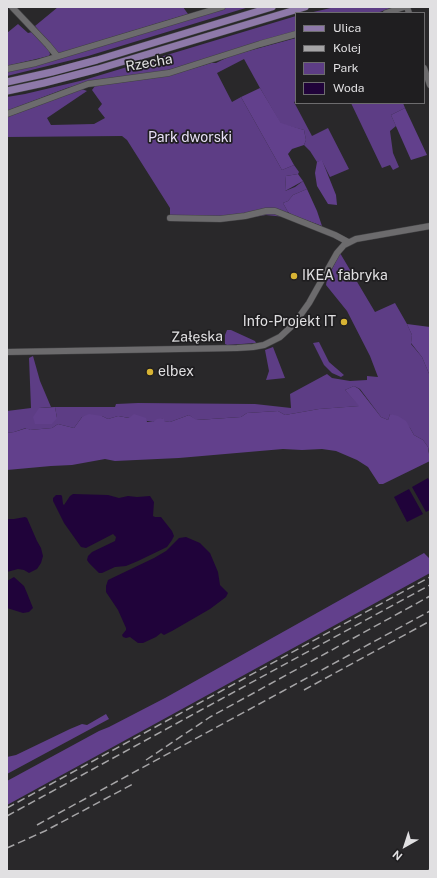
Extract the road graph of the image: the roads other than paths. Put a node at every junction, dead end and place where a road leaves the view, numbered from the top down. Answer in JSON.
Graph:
{"nodes":[{"id":1,"x":12,"y":7,"type":"edge"},
{"id":2,"x":222,"y":7,"type":"edge"},
{"id":3,"x":272,"y":7,"type":"edge"},
{"id":4,"x":305,"y":7,"type":"edge"},
{"id":5,"x":405,"y":7,"type":"edge"},
{"id":6,"x":389,"y":12,"type":"edge"},
{"id":7,"x":295,"y":34,"type":"edge"},
{"id":8,"x":57,"y":56,"type":"junction"},
{"id":9,"x":7,"y":69,"type":"edge"},
{"id":10,"x":425,"y":71,"type":"edge"},
{"id":11,"x":7,"y":82,"type":"edge"},
{"id":12,"x":430,"y":85,"type":"edge"},
{"id":13,"x":7,"y":91,"type":"edge"},
{"id":14,"x":7,"y":114,"type":"edge"},
{"id":15,"x":170,"y":218,"type":"dead end"},
{"id":16,"x":430,"y":226,"type":"edge"},
{"id":17,"x":348,"y":242,"type":"junction"},
{"id":18,"x":7,"y":352,"type":"edge"}],
"edges":[{"from":1,"to":8,"type":"street"},
{"from":2,"to":8,"type":"street"},
{"from":3,"to":11,"type":"main road"},
{"from":4,"to":13,"type":"main road"},
{"from":5,"to":6,"type":"street"},
{"from":7,"to":14,"type":"street","name":"Rzecha"},
{"from":8,"to":9,"type":"street"},
{"from":10,"to":12,"type":"street"},
{"from":15,"to":17,"type":"street"},
{"from":16,"to":17,"type":"street"},
{"from":17,"to":18,"type":"street","name":"Załęska"}]}
